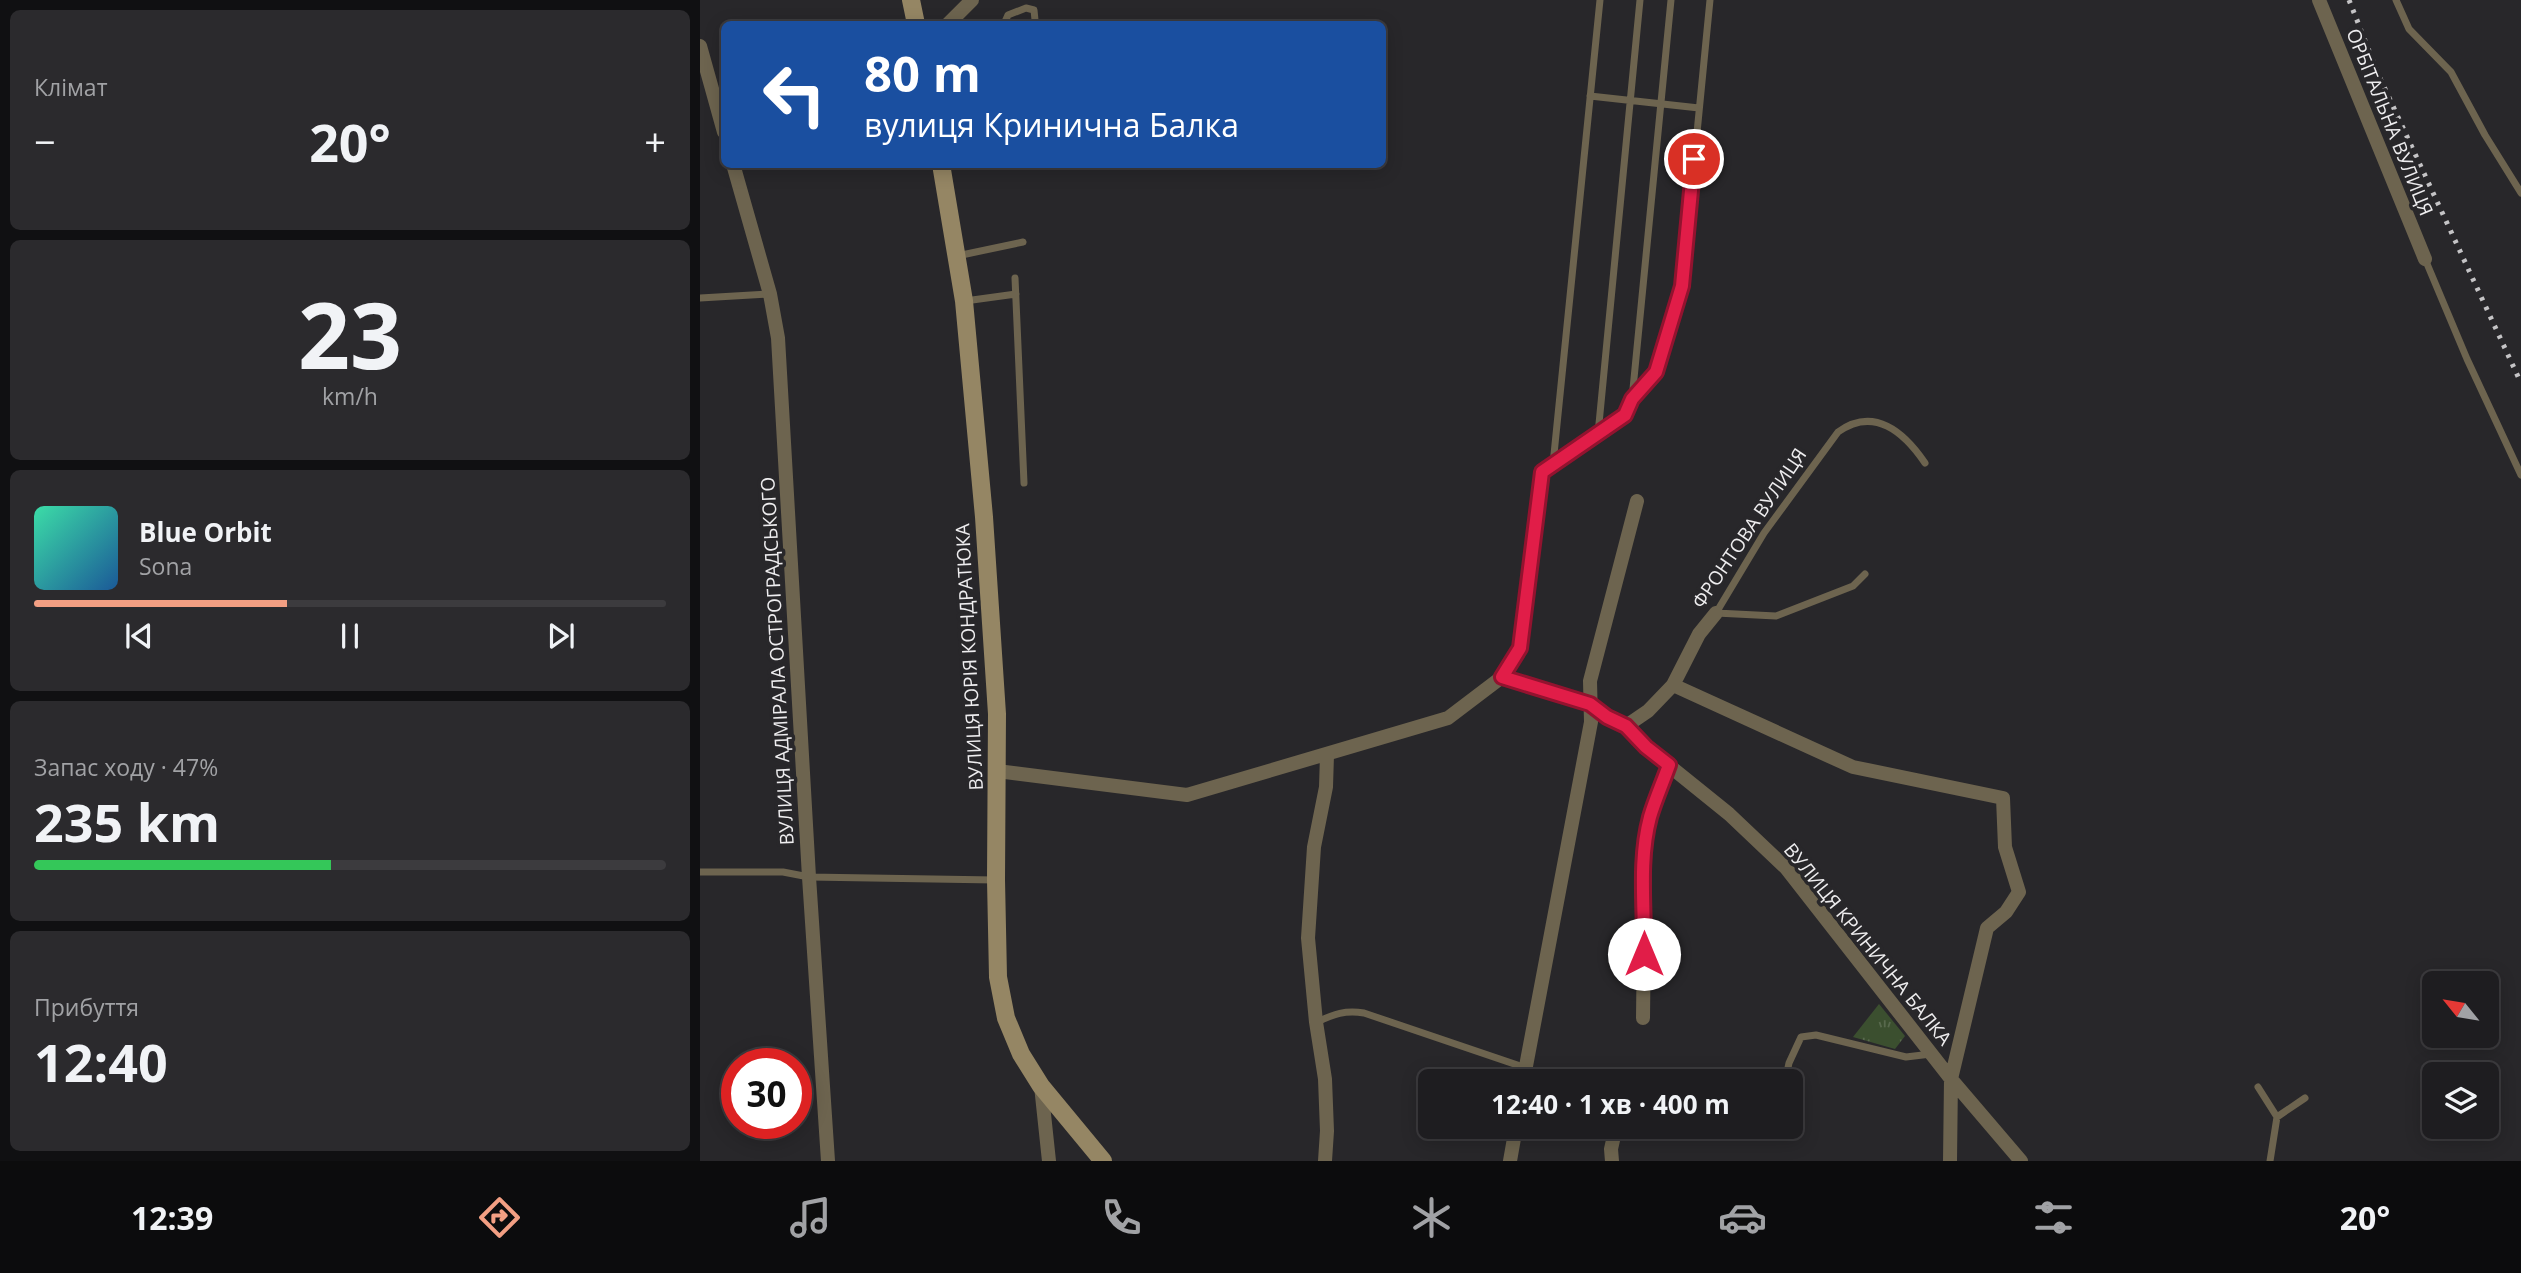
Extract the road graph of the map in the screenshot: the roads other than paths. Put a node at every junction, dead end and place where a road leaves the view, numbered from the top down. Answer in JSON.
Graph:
{"nodes":[{"id":1,"x":911,"y":0,"type":"edge"},
{"id":2,"x":972,"y":0,"type":"edge"},
{"id":3,"x":1600,"y":0,"type":"edge"},
{"id":4,"x":1640,"y":0,"type":"edge"},
{"id":5,"x":1671,"y":0,"type":"edge"},
{"id":6,"x":1710,"y":0,"type":"edge"},
{"id":7,"x":2319,"y":0,"type":"edge"},
{"id":8,"x":2396,"y":0,"type":"edge"},
{"id":9,"x":1035,"y":20,"type":"dead end"},
{"id":10,"x":915,"y":21,"type":"edge"},
{"id":11,"x":951,"y":21,"type":"edge"},
{"id":12,"x":1005,"y":21,"type":"edge"},
{"id":13,"x":700,"y":46,"type":"edge"},
{"id":14,"x":1590,"y":96,"type":"junction"},
{"id":15,"x":1630,"y":100,"type":"junction"},
{"id":16,"x":1661,"y":103,"type":"junction"},
{"id":17,"x":1699,"y":108,"type":"junction"},
{"id":18,"x":721,"y":121,"type":"edge"},
{"id":19,"x":734,"y":168,"type":"edge"},
{"id":20,"x":942,"y":168,"type":"edge"},
{"id":21,"x":2521,"y":193,"type":"edge"},
{"id":22,"x":1023,"y":242,"type":"dead end"},
{"id":23,"x":956,"y":256,"type":"junction"},
{"id":24,"x":2425,"y":259,"type":"joint"},
{"id":25,"x":1015,"y":278,"type":"dead end"},
{"id":26,"x":770,"y":294,"type":"junction"},
{"id":27,"x":1016,"y":294,"type":"junction"},
{"id":28,"x":700,"y":298,"type":"edge"},
{"id":29,"x":964,"y":301,"type":"junction"},
{"id":30,"x":1632,"y":399,"type":"junction"},
{"id":31,"x":1598,"y":435,"type":"junction"},
{"id":32,"x":1925,"y":463,"type":"dead end"},
{"id":33,"x":1553,"y":464,"type":"junction"},
{"id":34,"x":2521,"y":475,"type":"edge"},
{"id":35,"x":1024,"y":483,"type":"dead end"},
{"id":36,"x":1637,"y":501,"type":"dead end"},
{"id":37,"x":1865,"y":574,"type":"dead end"},
{"id":38,"x":1716,"y":613,"type":"junction"},
{"id":39,"x":1502,"y":677,"type":"junction"},
{"id":40,"x":1673,"y":685,"type":"junction"},
{"id":41,"x":1590,"y":704,"type":"junction"},
{"id":42,"x":1626,"y":726,"type":"junction"},
{"id":43,"x":1327,"y":755,"type":"junction"},
{"id":44,"x":1669,"y":765,"type":"junction"},
{"id":45,"x":997,"y":771,"type":"junction"},
{"id":46,"x":700,"y":872,"type":"edge"},
{"id":47,"x":809,"y":877,"type":"junction"},
{"id":48,"x":996,"y":880,"type":"junction"},
{"id":49,"x":1643,"y":1017,"type":"dead end"},
{"id":50,"x":1316,"y":1022,"type":"junction"},
{"id":51,"x":1932,"y":1054,"type":"junction"},
{"id":52,"x":1509,"y":1069,"type":"edge"},
{"id":53,"x":1525,"y":1069,"type":"edge"},
{"id":54,"x":1788,"y":1069,"type":"edge"},
{"id":55,"x":1951,"y":1079,"type":"junction"},
{"id":56,"x":1041,"y":1086,"type":"junction"},
{"id":57,"x":2258,"y":1087,"type":"dead end"},
{"id":58,"x":2305,"y":1098,"type":"dead end"},
{"id":59,"x":2277,"y":1117,"type":"junction"},
{"id":60,"x":1514,"y":1139,"type":"edge"},
{"id":61,"x":1613,"y":1139,"type":"edge"},
{"id":62,"x":828,"y":1161,"type":"edge"},
{"id":63,"x":1049,"y":1161,"type":"edge"},
{"id":64,"x":1103,"y":1161,"type":"edge"},
{"id":65,"x":1325,"y":1161,"type":"edge"},
{"id":66,"x":1510,"y":1161,"type":"edge"},
{"id":67,"x":1612,"y":1161,"type":"edge"},
{"id":68,"x":1950,"y":1161,"type":"edge"},
{"id":69,"x":2021,"y":1161,"type":"edge"},
{"id":70,"x":2270,"y":1161,"type":"edge"}],
"edges":[{"from":1,"to":10,"type":"street"},
{"from":2,"to":11,"type":"street"},
{"from":3,"to":14,"type":"lane"},
{"from":4,"to":15,"type":"lane"},
{"from":5,"to":16,"type":"lane"},
{"from":6,"to":17,"type":"lane"},
{"from":7,"to":24,"type":"street","name":"ОРБІТАЛЬНА ВУЛИЦЯ"},
{"from":8,"to":21,"type":"lane"},
{"from":9,"to":12,"type":"lane"},
{"from":13,"to":18,"type":"street"},
{"from":14,"to":15,"type":"lane"},
{"from":14,"to":33,"type":"lane"},
{"from":15,"to":16,"type":"lane"},
{"from":15,"to":31,"type":"lane"},
{"from":16,"to":17,"type":"lane"},
{"from":16,"to":30,"type":"lane"},
{"from":17,"to":30,"type":"lane"},
{"from":19,"to":26,"type":"street","name":"ВУЛИЦЯ АДМІРАЛА ОСТРОГРАДСЬКОГО"},
{"from":20,"to":23,"type":"street","name":"ВУЛИЦЯ ЮРІЯ КОНДРАТЮКА"},
{"from":22,"to":23,"type":"lane"},
{"from":23,"to":29,"type":"street","name":"ВУЛИЦЯ ЮРІЯ КОНДРАТЮКА"},
{"from":24,"to":34,"type":"lane"},
{"from":25,"to":27,"type":"lane"},
{"from":26,"to":28,"type":"lane"},
{"from":26,"to":47,"type":"street","name":"ВУЛИЦЯ АДМІРАЛА ОСТРОГРАДСЬКОГО"},
{"from":27,"to":29,"type":"lane"},
{"from":27,"to":35,"type":"lane"},
{"from":29,"to":45,"type":"street","name":"ВУЛИЦЯ ЮРІЯ КОНДРАТЮКА"},
{"from":30,"to":31,"type":"lane"},
{"from":31,"to":33,"type":"lane"},
{"from":32,"to":38,"type":"lane","name":"ФРОНТОВА ВУЛИЦЯ"},
{"from":33,"to":39,"type":"lane"},
{"from":36,"to":41,"type":"street"},
{"from":37,"to":38,"type":"lane"},
{"from":38,"to":40,"type":"street","name":"ФРОНТОВА ВУЛИЦЯ"},
{"from":39,"to":41,"type":"street","name":"ВУЛИЦЯ КРИНИЧНА БАЛКА"},
{"from":39,"to":43,"type":"street"},
{"from":40,"to":42,"type":"street","name":"ФРОНТОВА ВУЛИЦЯ"},
{"from":40,"to":55,"type":"street"},
{"from":41,"to":42,"type":"street","name":"ВУЛИЦЯ КРИНИЧНА БАЛКА"},
{"from":41,"to":53,"type":"street"},
{"from":42,"to":44,"type":"street","name":"ВУЛИЦЯ КРИНИЧНА БАЛКА"},
{"from":43,"to":45,"type":"street"},
{"from":43,"to":50,"type":"street"},
{"from":44,"to":49,"type":"street"},
{"from":44,"to":51,"type":"street","name":"ВУЛИЦЯ КРИНИЧНА БАЛКА"},
{"from":45,"to":48,"type":"street","name":"ВУЛИЦЯ ЮРІЯ КОНДРАТЮКА"},
{"from":46,"to":47,"type":"lane"},
{"from":47,"to":48,"type":"lane"},
{"from":47,"to":62,"type":"street","name":"ВУЛИЦЯ АДМІРАЛА ОСТРОГРАДСЬКОГО"},
{"from":48,"to":56,"type":"street","name":"ВУЛИЦЯ ЮРІЯ КОНДРАТЮКА"},
{"from":50,"to":52,"type":"lane"},
{"from":50,"to":65,"type":"street"},
{"from":51,"to":54,"type":"lane"},
{"from":51,"to":55,"type":"street","name":"ВУЛИЦЯ КРИНИЧНА БАЛКА"},
{"from":55,"to":68,"type":"street"},
{"from":55,"to":69,"type":"street"},
{"from":56,"to":63,"type":"street"},
{"from":56,"to":64,"type":"street","name":"ВУЛИЦЯ ЮРІЯ КОНДРАТЮКА"},
{"from":57,"to":59,"type":"lane"},
{"from":58,"to":59,"type":"lane"},
{"from":59,"to":70,"type":"lane"},
{"from":60,"to":66,"type":"street"},
{"from":61,"to":67,"type":"street"}]}
